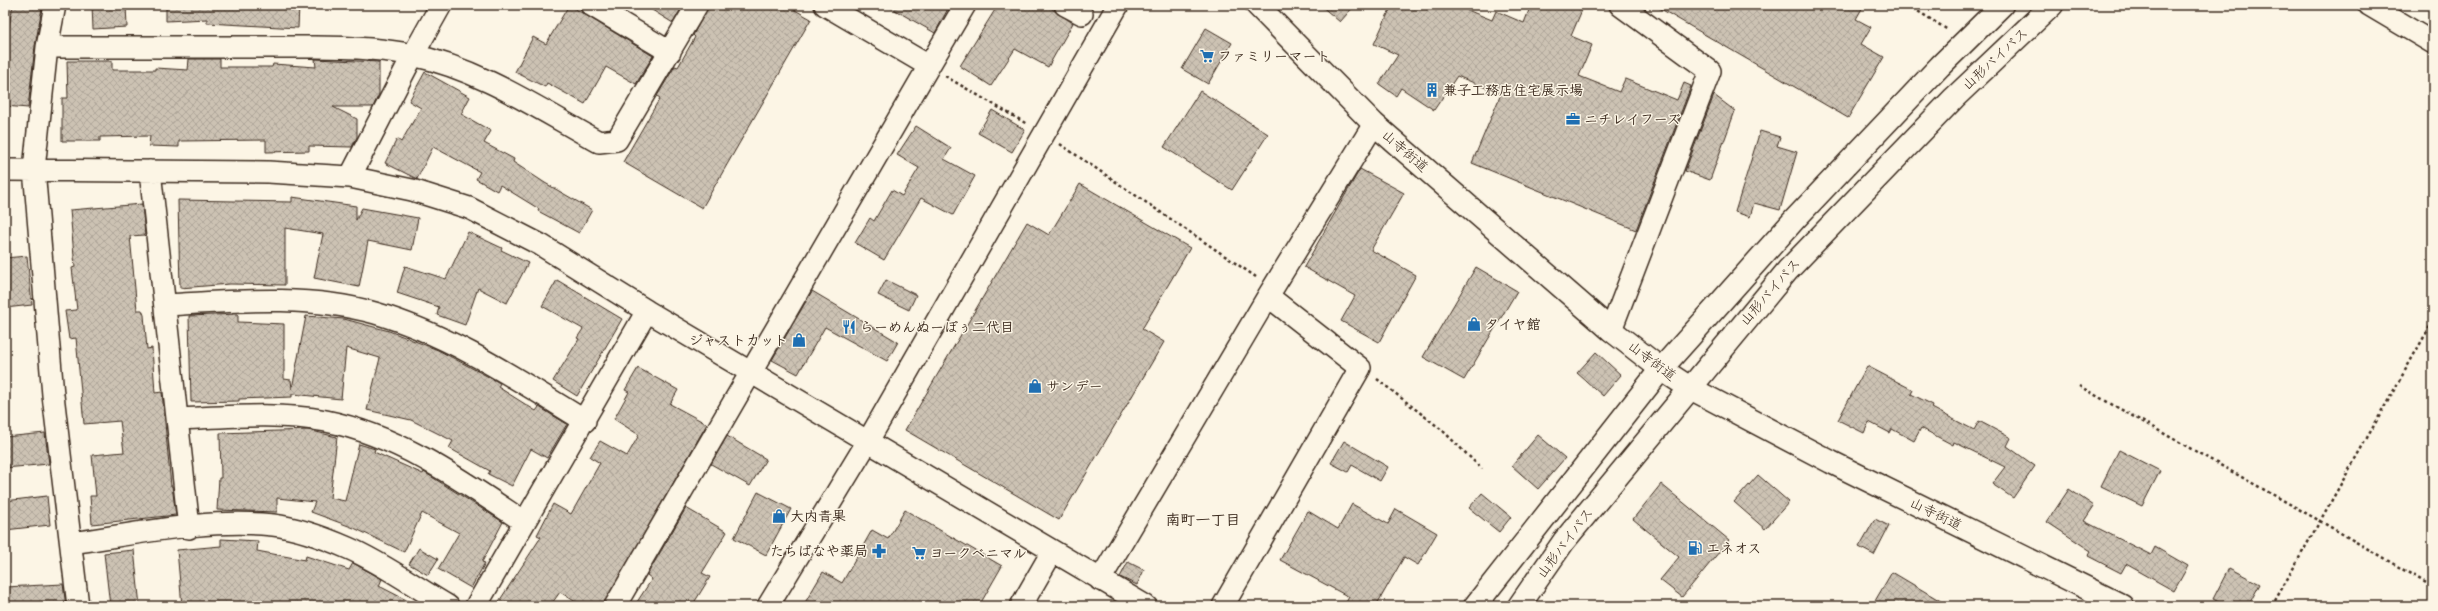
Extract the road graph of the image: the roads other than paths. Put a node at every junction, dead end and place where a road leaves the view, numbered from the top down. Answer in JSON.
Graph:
{"nodes":[{"id":1,"x":55,"y":5,"type":"edge"},
{"id":2,"x":442,"y":5,"type":"edge"},
{"id":3,"x":591,"y":5,"type":"edge"},
{"id":4,"x":697,"y":5,"type":"edge"},
{"id":5,"x":826,"y":5,"type":"edge"},
{"id":6,"x":965,"y":5,"type":"edge"},
{"id":7,"x":1118,"y":5,"type":"edge"},
{"id":8,"x":1257,"y":5,"type":"edge"},
{"id":9,"x":1620,"y":5,"type":"edge"},
{"id":10,"x":2002,"y":5,"type":"edge"},
{"id":11,"x":2052,"y":5,"type":"edge"},
{"id":12,"x":2370,"y":5,"type":"edge"},
{"id":13,"x":2433,"y":43,"type":"edge"},
{"id":14,"x":48,"y":47,"type":"junction"},
{"id":15,"x":670,"y":52,"type":"junction"},
{"id":16,"x":413,"y":55,"type":"junction"},
{"id":17,"x":929,"y":66,"type":"junction"},
{"id":18,"x":1374,"y":124,"type":"junction"},
{"id":19,"x":34,"y":169,"type":"junction"},
{"id":20,"x":5,"y":170,"type":"edge"},
{"id":21,"x":150,"y":171,"type":"junction"},
{"id":22,"x":350,"y":177,"type":"junction"},
{"id":23,"x":1270,"y":292,"type":"junction"},
{"id":24,"x":166,"y":305,"type":"junction"},
{"id":25,"x":647,"y":311,"type":"junction"},
{"id":26,"x":1611,"y":330,"type":"junction"},
{"id":27,"x":1661,"y":369,"type":"junction"},
{"id":28,"x":752,"y":372,"type":"junction"},
{"id":29,"x":1690,"y":388,"type":"junction"},
{"id":30,"x":178,"y":418,"type":"junction"},
{"id":31,"x":585,"y":421,"type":"junction"},
{"id":32,"x":868,"y":441,"type":"junction"},
{"id":33,"x":524,"y":522,"type":"junction"},
{"id":34,"x":189,"y":528,"type":"junction"},
{"id":35,"x":71,"y":543,"type":"junction"},
{"id":36,"x":1052,"y":552,"type":"junction"},
{"id":37,"x":1100,"y":580,"type":"junction"},
{"id":38,"x":78,"y":606,"type":"edge"},
{"id":39,"x":448,"y":606,"type":"edge"},
{"id":40,"x":476,"y":606,"type":"edge"},
{"id":41,"x":615,"y":606,"type":"edge"},
{"id":42,"x":768,"y":606,"type":"edge"},
{"id":43,"x":1021,"y":606,"type":"edge"},
{"id":44,"x":1146,"y":606,"type":"edge"},
{"id":45,"x":1222,"y":606,"type":"edge"},
{"id":46,"x":1475,"y":606,"type":"edge"},
{"id":47,"x":1519,"y":606,"type":"edge"},
{"id":48,"x":2123,"y":606,"type":"edge"}],
"edges":[{"from":1,"to":14,"type":"street"},
{"from":2,"to":16,"type":"street"},
{"from":3,"to":15,"type":"street"},
{"from":4,"to":15,"type":"street"},
{"from":5,"to":17,"type":"street"},
{"from":6,"to":17,"type":"street"},
{"from":7,"to":32,"type":"street"},
{"from":8,"to":18,"type":"main road","name":"山寺街道"},
{"from":9,"to":26,"type":"street"},
{"from":10,"to":27,"type":"main road"},
{"from":11,"to":29,"type":"main road","name":"山形バイパス"},
{"from":12,"to":13,"type":"street"},
{"from":14,"to":16,"type":"street"},
{"from":14,"to":19,"type":"street"},
{"from":15,"to":16,"type":"street"},
{"from":16,"to":22,"type":"street"},
{"from":17,"to":28,"type":"street"},
{"from":18,"to":23,"type":"street"},
{"from":18,"to":26,"type":"main road","name":"山寺街道"},
{"from":19,"to":20,"type":"street"},
{"from":19,"to":21,"type":"street"},
{"from":19,"to":35,"type":"street"},
{"from":21,"to":22,"type":"street"},
{"from":21,"to":24,"type":"street"},
{"from":22,"to":25,"type":"street"},
{"from":23,"to":37,"type":"street"},
{"from":23,"to":45,"type":"street"},
{"from":24,"to":30,"type":"street"},
{"from":24,"to":31,"type":"street"},
{"from":25,"to":28,"type":"street"},
{"from":25,"to":31,"type":"street"},
{"from":26,"to":27,"type":"main road","name":"山寺街道"},
{"from":27,"to":29,"type":"main road","name":"山寺街道"},
{"from":27,"to":46,"type":"main road"},
{"from":28,"to":32,"type":"street"},
{"from":28,"to":41,"type":"street"},
{"from":29,"to":47,"type":"main road","name":"山形バイパス"},
{"from":29,"to":48,"type":"main road","name":"山寺街道"},
{"from":30,"to":33,"type":"street"},
{"from":30,"to":34,"type":"street"},
{"from":31,"to":33,"type":"street"},
{"from":32,"to":36,"type":"street"},
{"from":32,"to":42,"type":"street"},
{"from":33,"to":40,"type":"street"},
{"from":34,"to":35,"type":"street"},
{"from":34,"to":39,"type":"street"},
{"from":35,"to":38,"type":"street"},
{"from":36,"to":37,"type":"street"},
{"from":36,"to":43,"type":"street"},
{"from":37,"to":44,"type":"street"}]}
